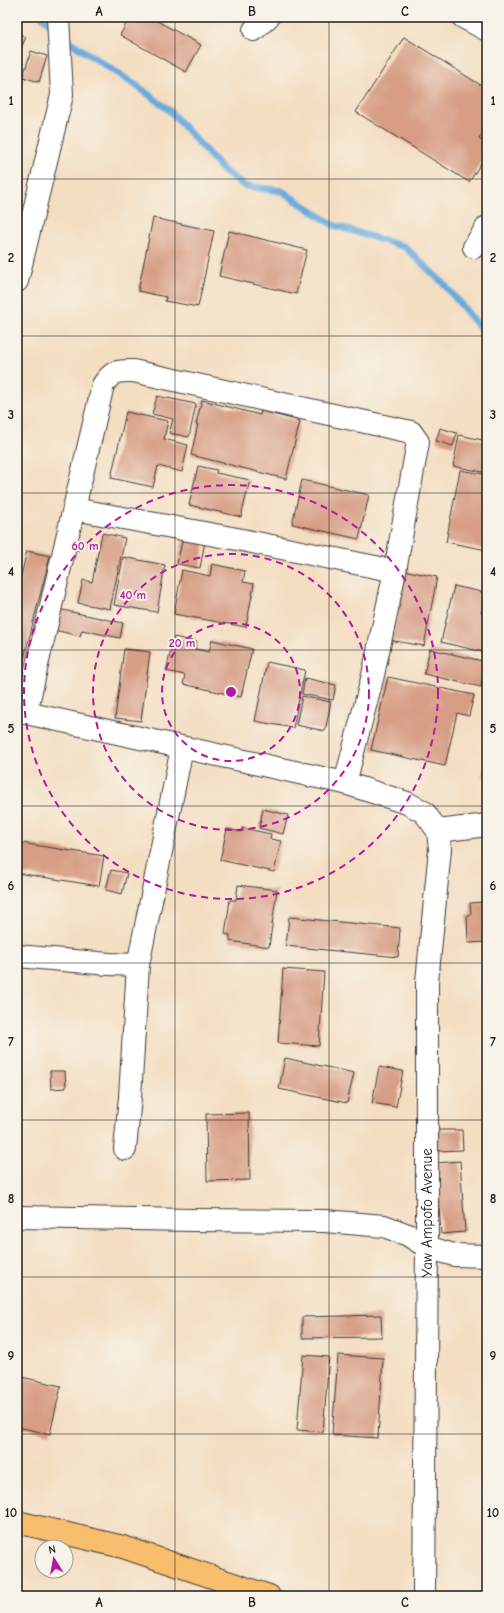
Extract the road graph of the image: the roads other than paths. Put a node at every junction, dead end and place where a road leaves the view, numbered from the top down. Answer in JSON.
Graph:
{"nodes":[{"id":1,"x":58,"y":17,"type":"edge"},
{"id":2,"x":463,"y":17,"type":"edge"},
{"id":3,"x":487,"y":30,"type":"edge"},
{"id":4,"x":487,"y":227,"type":"edge"},
{"id":5,"x":474,"y":247,"type":"dead end"},
{"id":6,"x":17,"y":281,"type":"edge"},
{"id":7,"x":74,"y":509,"type":"junction"},
{"id":8,"x":395,"y":571,"type":"junction"},
{"id":9,"x":22,"y":712,"type":"edge"},
{"id":10,"x":182,"y":748,"type":"junction"},
{"id":11,"x":345,"y":783,"type":"junction"},
{"id":12,"x":487,"y":825,"type":"edge"},
{"id":13,"x":438,"y":831,"type":"junction"},
{"id":14,"x":17,"y":956,"type":"edge"},
{"id":15,"x":138,"y":965,"type":"junction"},
{"id":16,"x":125,"y":1148,"type":"dead end"},
{"id":17,"x":17,"y":1217,"type":"edge"},
{"id":18,"x":427,"y":1247,"type":"junction"},
{"id":19,"x":487,"y":1256,"type":"edge"},
{"id":20,"x":17,"y":1522,"type":"edge"},
{"id":21,"x":269,"y":1596,"type":"edge"},
{"id":22,"x":424,"y":1596,"type":"edge"}],
"edges":[{"from":1,"to":6,"type":"street"},
{"from":2,"to":3,"type":"street"},
{"from":4,"to":5,"type":"street"},
{"from":7,"to":8,"type":"street"},
{"from":7,"to":8,"type":"street"},
{"from":7,"to":9,"type":"street"},
{"from":8,"to":11,"type":"street"},
{"from":9,"to":10,"type":"street"},
{"from":10,"to":11,"type":"street"},
{"from":10,"to":15,"type":"street"},
{"from":11,"to":13,"type":"street"},
{"from":12,"to":13,"type":"street"},
{"from":13,"to":18,"type":"street","name":"Yaw Ampofo Avenue"},
{"from":14,"to":15,"type":"street"},
{"from":15,"to":16,"type":"street"},
{"from":17,"to":18,"type":"street"},
{"from":18,"to":19,"type":"street"},
{"from":18,"to":22,"type":"street","name":"Yaw Ampofo Avenue"},
{"from":20,"to":21,"type":"main road"}]}
